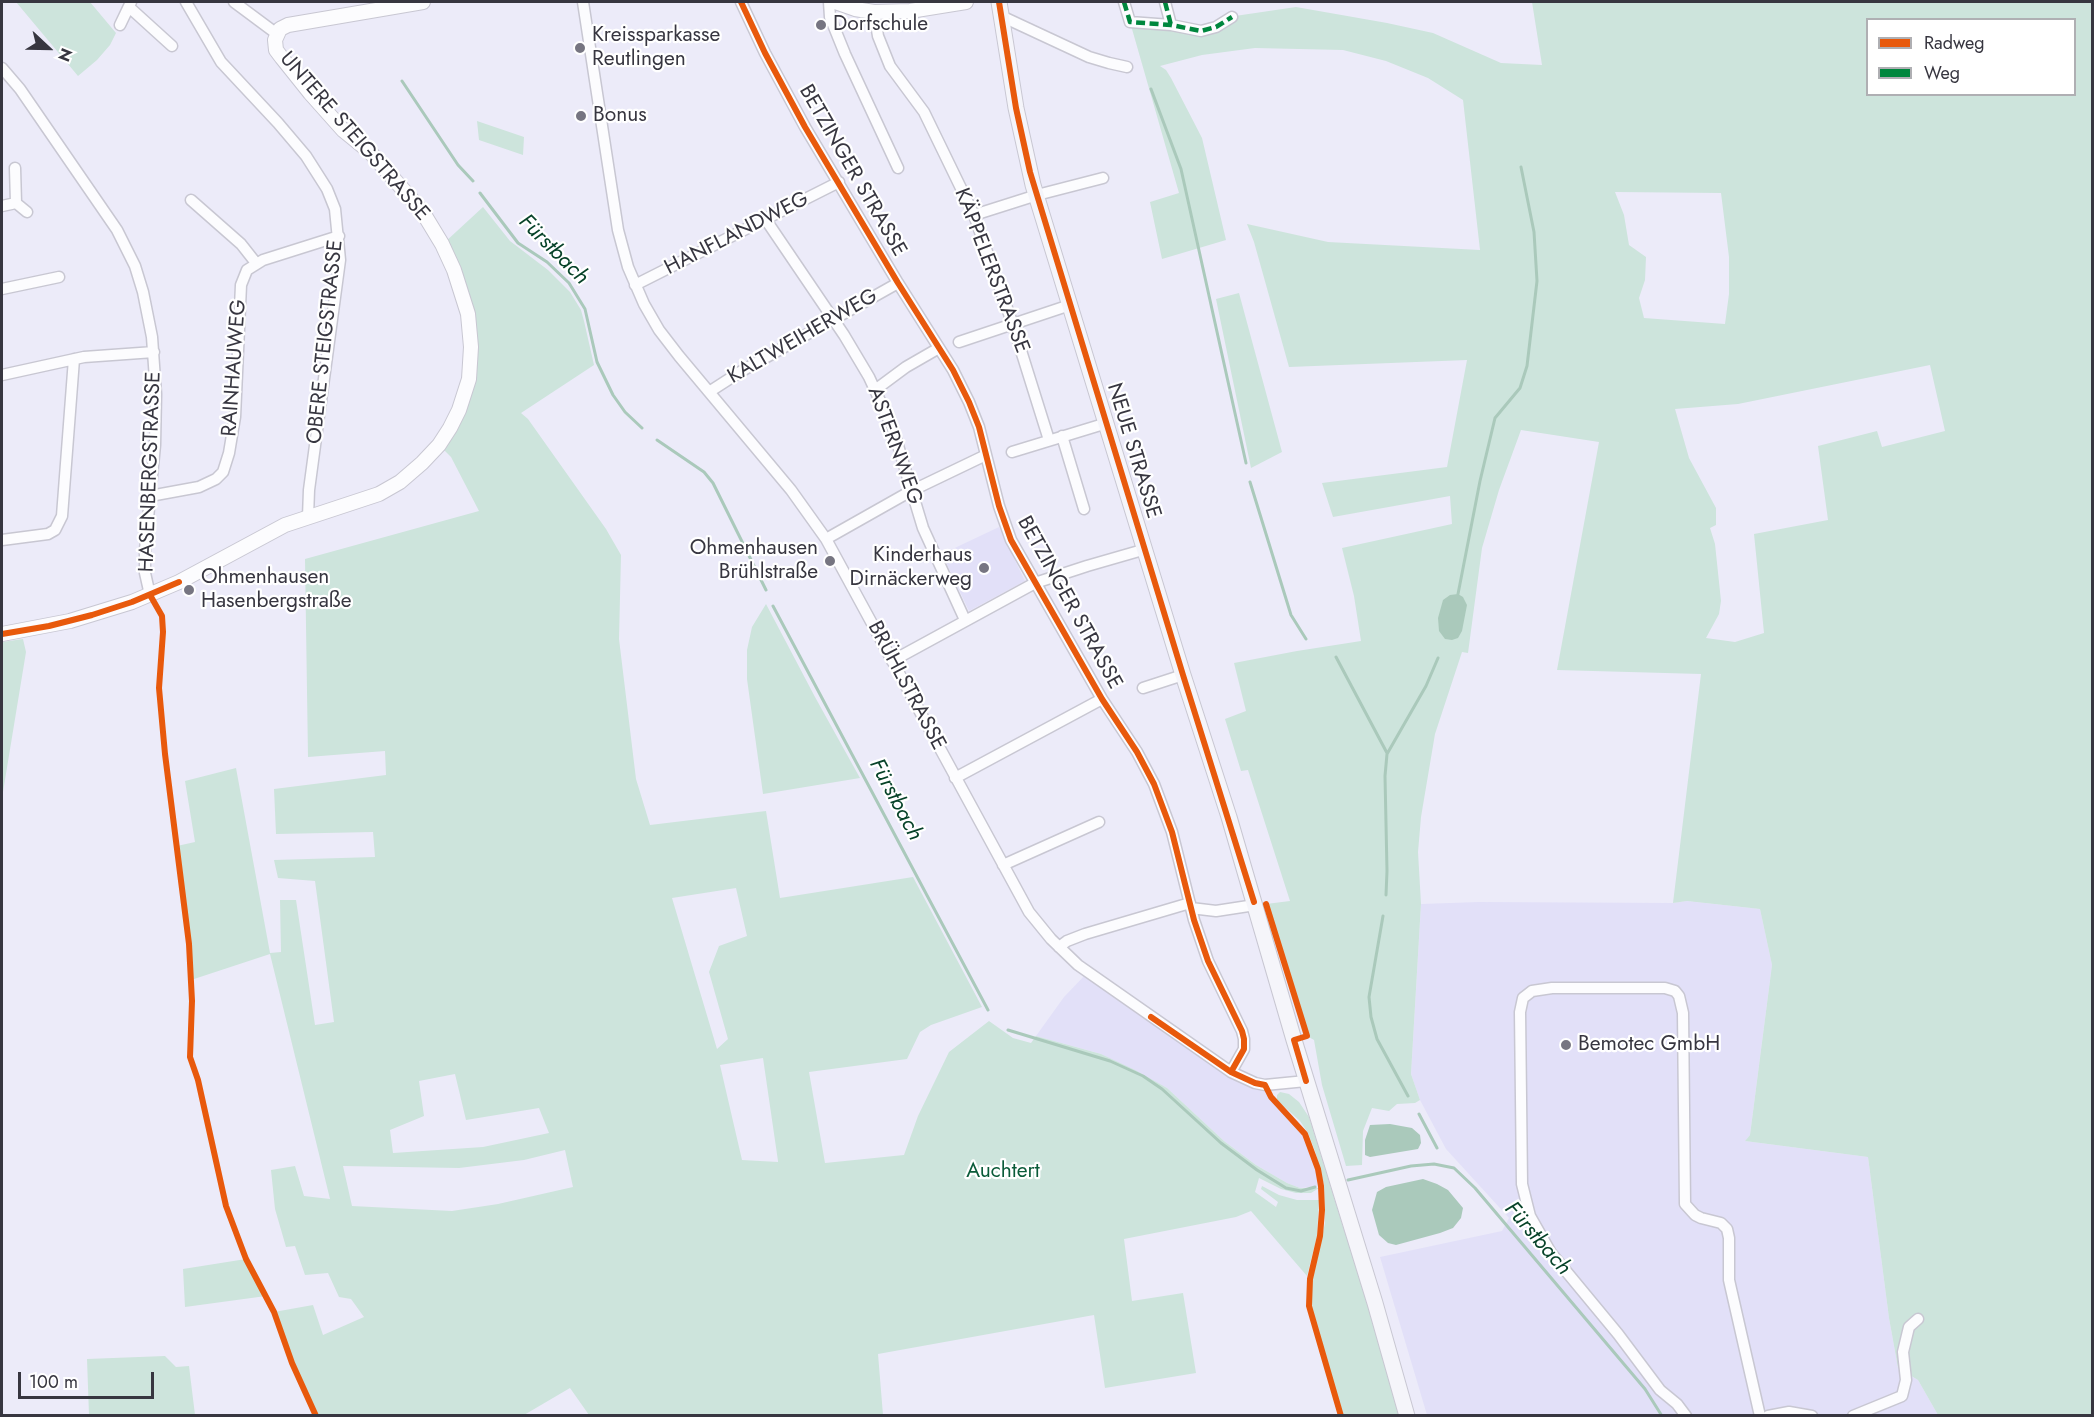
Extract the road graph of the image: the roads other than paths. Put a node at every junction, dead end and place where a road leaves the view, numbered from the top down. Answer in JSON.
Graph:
{"nodes":[{"id":1,"x":186,"y":2,"type":"edge"},
{"id":2,"x":234,"y":2,"type":"edge"},
{"id":3,"x":423,"y":2,"type":"edge"},
{"id":4,"x":583,"y":2,"type":"edge"},
{"id":5,"x":741,"y":2,"type":"edge"},
{"id":6,"x":829,"y":2,"type":"edge"},
{"id":7,"x":835,"y":2,"type":"edge"},
{"id":8,"x":966,"y":2,"type":"edge"},
{"id":9,"x":1124,"y":2,"type":"edge"},
{"id":10,"x":1165,"y":2,"type":"edge"},
{"id":11,"x":130,"y":4,"type":"edge"},
{"id":12,"x":1000,"y":9,"type":"edge"},
{"id":13,"x":873,"y":12,"type":"junction"},
{"id":14,"x":1232,"y":17,"type":"dead end"},
{"id":15,"x":120,"y":25,"type":"dead end"},
{"id":16,"x":1171,"y":25,"type":"junction"},
{"id":17,"x":277,"y":34,"type":"junction"},
{"id":18,"x":172,"y":46,"type":"dead end"},
{"id":19,"x":1127,"y":67,"type":"dead end"},
{"id":20,"x":2,"y":68,"type":"edge"},
{"id":21,"x":15,"y":168,"type":"dead end"},
{"id":22,"x":898,"y":168,"type":"dead end"},
{"id":23,"x":1103,"y":178,"type":"dead end"},
{"id":24,"x":839,"y":182,"type":"junction"},
{"id":25,"x":1036,"y":195,"type":"junction"},
{"id":26,"x":191,"y":200,"type":"dead end"},
{"id":27,"x":16,"y":202,"type":"junction"},
{"id":28,"x":2,"y":206,"type":"edge"},
{"id":29,"x":27,"y":212,"type":"dead end"},
{"id":30,"x":974,"y":215,"type":"junction"},
{"id":31,"x":766,"y":220,"type":"junction"},
{"id":32,"x":339,"y":237,"type":"junction"},
{"id":33,"x":256,"y":263,"type":"junction"},
{"id":34,"x":59,"y":277,"type":"dead end"},
{"id":35,"x":898,"y":282,"type":"junction"},
{"id":36,"x":635,"y":285,"type":"junction"},
{"id":37,"x":2,"y":289,"type":"edge"},
{"id":38,"x":1070,"y":304,"type":"junction"},
{"id":39,"x":833,"y":319,"type":"junction"},
{"id":40,"x":1013,"y":325,"type":"junction"},
{"id":41,"x":959,"y":342,"type":"dead end"},
{"id":42,"x":939,"y":348,"type":"junction"},
{"id":43,"x":154,"y":352,"type":"junction"},
{"id":44,"x":74,"y":359,"type":"junction"},
{"id":45,"x":2,"y":375,"type":"edge"},
{"id":46,"x":875,"y":390,"type":"junction"},
{"id":47,"x":709,"y":392,"type":"junction"},
{"id":48,"x":1107,"y":423,"type":"junction"},
{"id":49,"x":1062,"y":436,"type":"junction"},
{"id":50,"x":1049,"y":440,"type":"junction"},
{"id":51,"x":1012,"y":452,"type":"dead end"},
{"id":52,"x":986,"y":455,"type":"junction"},
{"id":53,"x":911,"y":492,"type":"junction"},
{"id":54,"x":150,"y":496,"type":"junction"},
{"id":55,"x":1084,"y":509,"type":"dead end"},
{"id":56,"x":308,"y":517,"type":"junction"},
{"id":57,"x":826,"y":539,"type":"junction"},
{"id":58,"x":2,"y":540,"type":"edge"},
{"id":59,"x":1146,"y":549,"type":"junction"},
{"id":60,"x":1035,"y":583,"type":"junction"},
{"id":61,"x":150,"y":595,"type":"junction"},
{"id":62,"x":965,"y":620,"type":"junction"},
{"id":63,"x":2,"y":634,"type":"edge"},
{"id":64,"x":892,"y":661,"type":"junction"},
{"id":65,"x":1183,"y":675,"type":"junction"},
{"id":66,"x":1143,"y":688,"type":"dead end"},
{"id":67,"x":1102,"y":699,"type":"junction"},
{"id":68,"x":955,"y":778,"type":"junction"},
{"id":69,"x":1099,"y":822,"type":"dead end"},
{"id":70,"x":1003,"y":865,"type":"junction"},
{"id":71,"x":1255,"y":905,"type":"junction"},
{"id":72,"x":1191,"y":906,"type":"junction"},
{"id":73,"x":1059,"y":947,"type":"junction"},
{"id":74,"x":1231,"y":1072,"type":"junction"},
{"id":75,"x":1306,"y":1081,"type":"junction"},
{"id":76,"x":1918,"y":1319,"type":"dead end"},
{"id":77,"x":1407,"y":1416,"type":"edge"},
{"id":78,"x":1686,"y":1416,"type":"edge"},
{"id":79,"x":1760,"y":1416,"type":"edge"},
{"id":80,"x":1768,"y":1416,"type":"edge"},
{"id":81,"x":1812,"y":1416,"type":"edge"},
{"id":82,"x":1853,"y":1416,"type":"edge"}],
"edges":[{"from":1,"to":32,"type":"street","name":"OBERE STEIGSTRASSE"},
{"from":2,"to":17,"type":"street","name":"UNTERE STEIGSTRASSE"},
{"from":3,"to":17,"type":"street"},
{"from":4,"to":36,"type":"street","name":"BRÜHLSTRASSE"},
{"from":5,"to":24,"type":"street","name":"BETZINGER STRASSE"},
{"from":6,"to":22,"type":"street"},
{"from":7,"to":13,"type":"street"},
{"from":8,"to":13,"type":"street"},
{"from":9,"to":16,"type":"street"},
{"from":10,"to":16,"type":"street"},
{"from":11,"to":15,"type":"street"},
{"from":11,"to":18,"type":"street"},
{"from":12,"to":19,"type":"street","name":"NEUE STRASSE"},
{"from":12,"to":25,"type":"main road","name":"NEUE STRASSE"},
{"from":13,"to":30,"type":"street","name":"KÄPPELERSTRASSE"},
{"from":14,"to":16,"type":"street"},
{"from":17,"to":56,"type":"street","name":"UNTERE STEIGSTRASSE"},
{"from":20,"to":43,"type":"street","name":"HASENBERGSTRASSE"},
{"from":21,"to":27,"type":"street"},
{"from":23,"to":25,"type":"street"},
{"from":24,"to":31,"type":"street","name":"HANFLANDWEG"},
{"from":24,"to":35,"type":"street","name":"BETZINGER STRASSE"},
{"from":25,"to":30,"type":"street"},
{"from":25,"to":38,"type":"main road","name":"NEUE STRASSE"},
{"from":26,"to":33,"type":"street"},
{"from":27,"to":28,"type":"street"},
{"from":27,"to":29,"type":"street"},
{"from":30,"to":40,"type":"street","name":"KÄPPELERSTRASSE"},
{"from":31,"to":36,"type":"street","name":"HANFLANDWEG"},
{"from":31,"to":39,"type":"street","name":"ASTERNWEG"},
{"from":32,"to":33,"type":"street"},
{"from":32,"to":56,"type":"street","name":"OBERE STEIGSTRASSE"},
{"from":33,"to":54,"type":"street","name":"RAINHAUWEG"},
{"from":34,"to":37,"type":"street"},
{"from":35,"to":39,"type":"street","name":"KALTWEIHERWEG"},
{"from":35,"to":42,"type":"street","name":"BETZINGER STRASSE"},
{"from":36,"to":47,"type":"street","name":"BRÜHLSTRASSE"},
{"from":38,"to":40,"type":"street"},
{"from":38,"to":48,"type":"main road","name":"NEUE STRASSE"},
{"from":39,"to":46,"type":"street","name":"ASTERNWEG"},
{"from":39,"to":47,"type":"street","name":"KALTWEIHERWEG"},
{"from":40,"to":41,"type":"street"},
{"from":40,"to":50,"type":"street","name":"KÄPPELERSTRASSE"},
{"from":42,"to":46,"type":"street"},
{"from":42,"to":52,"type":"street","name":"BETZINGER STRASSE"},
{"from":43,"to":44,"type":"street"},
{"from":43,"to":54,"type":"street","name":"HASENBERGSTRASSE"},
{"from":44,"to":45,"type":"street"},
{"from":44,"to":58,"type":"street"},
{"from":46,"to":53,"type":"street","name":"ASTERNWEG"},
{"from":47,"to":57,"type":"street","name":"BRÜHLSTRASSE"},
{"from":48,"to":49,"type":"street"},
{"from":48,"to":59,"type":"main road","name":"NEUE STRASSE"},
{"from":49,"to":50,"type":"street"},
{"from":49,"to":55,"type":"street"},
{"from":50,"to":51,"type":"street"},
{"from":52,"to":53,"type":"street"},
{"from":52,"to":60,"type":"street","name":"BETZINGER STRASSE"},
{"from":53,"to":57,"type":"street"},
{"from":53,"to":62,"type":"street","name":"ASTERNWEG"},
{"from":54,"to":61,"type":"street","name":"HASENBERGSTRASSE"},
{"from":56,"to":61,"type":"street","name":"UNTERE STEIGSTRASSE"},
{"from":57,"to":64,"type":"street","name":"BRÜHLSTRASSE"},
{"from":59,"to":60,"type":"street"},
{"from":59,"to":65,"type":"main road","name":"NEUE STRASSE"},
{"from":60,"to":62,"type":"street"},
{"from":60,"to":67,"type":"street","name":"BETZINGER STRASSE"},
{"from":61,"to":63,"type":"street","name":"UNTERE STEIGSTRASSE"},
{"from":62,"to":64,"type":"street"},
{"from":64,"to":68,"type":"street","name":"BRÜHLSTRASSE"},
{"from":65,"to":66,"type":"street"},
{"from":65,"to":71,"type":"main road","name":"NEUE STRASSE"},
{"from":67,"to":68,"type":"street"},
{"from":67,"to":72,"type":"street","name":"BETZINGER STRASSE"},
{"from":68,"to":70,"type":"street","name":"BRÜHLSTRASSE"},
{"from":69,"to":70,"type":"street"},
{"from":70,"to":73,"type":"street","name":"BRÜHLSTRASSE"},
{"from":71,"to":72,"type":"street"},
{"from":71,"to":75,"type":"main road","name":"NEUE STRASSE"},
{"from":72,"to":73,"type":"street"},
{"from":72,"to":74,"type":"street","name":"BETZINGER STRASSE"},
{"from":73,"to":74,"type":"street","name":"BRÜHLSTRASSE"},
{"from":74,"to":75,"type":"street","name":"BRÜHLSTRASSE"},
{"from":75,"to":77,"type":"main road","name":"NEUE STRASSE"},
{"from":76,"to":82,"type":"street"},
{"from":78,"to":79,"type":"street"},
{"from":80,"to":81,"type":"street"}]}
